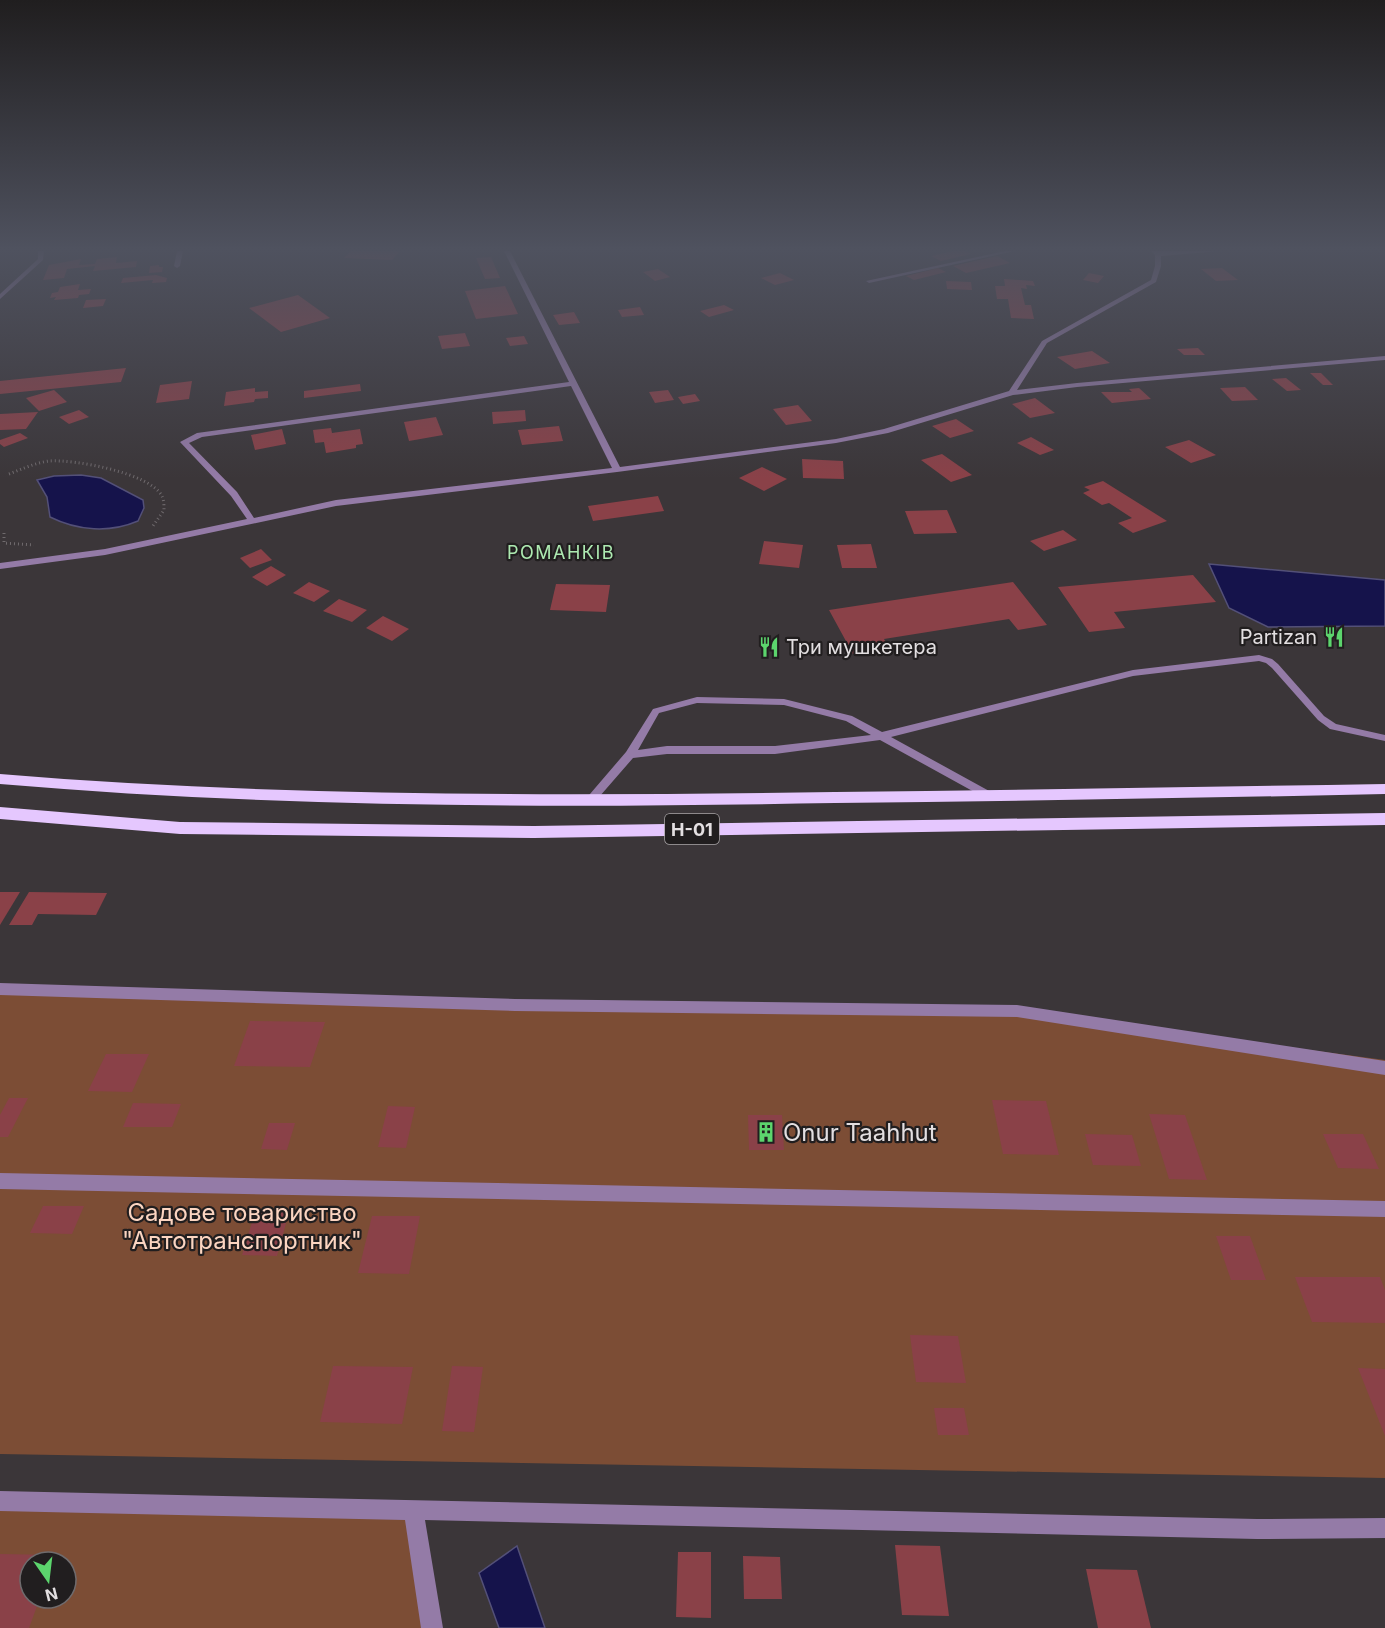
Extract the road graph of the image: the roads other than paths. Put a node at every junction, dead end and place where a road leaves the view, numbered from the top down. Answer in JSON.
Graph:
{"nodes":[{"id":1,"x":545,"y":327,"type":"edge"},
{"id":2,"x":1071,"y":327,"type":"edge"},
{"id":3,"x":1385,"y":358,"type":"edge"},
{"id":4,"x":573,"y":384,"type":"junction"},
{"id":5,"x":1012,"y":393,"type":"junction"},
{"id":6,"x":617,"y":470,"type":"junction"},
{"id":7,"x":251,"y":519,"type":"junction"},
{"id":8,"x":0,"y":567,"type":"edge"},
{"id":9,"x":882,"y":736,"type":"junction"},
{"id":10,"x":1385,"y":738,"type":"edge"},
{"id":11,"x":630,"y":755,"type":"junction"},
{"id":12,"x":0,"y":779,"type":"edge"},
{"id":13,"x":1385,"y":789,"type":"edge"},
{"id":14,"x":987,"y":795,"type":"junction"},
{"id":15,"x":589,"y":801,"type":"junction"},
{"id":16,"x":0,"y":813,"type":"edge"},
{"id":17,"x":1385,"y":819,"type":"edge"},
{"id":18,"x":0,"y":989,"type":"edge"},
{"id":19,"x":1385,"y":1068,"type":"edge"},
{"id":20,"x":0,"y":1181,"type":"edge"},
{"id":21,"x":1385,"y":1209,"type":"edge"},
{"id":22,"x":0,"y":1502,"type":"edge"},
{"id":23,"x":414,"y":1512,"type":"junction"},
{"id":24,"x":1385,"y":1528,"type":"edge"},
{"id":25,"x":432,"y":1628,"type":"edge"}],
"edges":[{"from":1,"to":4,"type":"street"},
{"from":2,"to":5,"type":"street"},
{"from":3,"to":5,"type":"street"},
{"from":4,"to":6,"type":"street"},
{"from":4,"to":7,"type":"street"},
{"from":5,"to":6,"type":"street"},
{"from":6,"to":7,"type":"street"},
{"from":7,"to":8,"type":"street"},
{"from":9,"to":10,"type":"lane"},
{"from":9,"to":11,"type":"lane"},
{"from":9,"to":11,"type":"lane"},
{"from":9,"to":14,"type":"lane"},
{"from":11,"to":15,"type":"lane"},
{"from":12,"to":15,"type":"main road","number":"Н-01"},
{"from":13,"to":14,"type":"main road","number":"Н-01"},
{"from":14,"to":15,"type":"main road","number":"Н-01"},
{"from":16,"to":17,"type":"main road","number":"Н-01"},
{"from":18,"to":19,"type":"street"},
{"from":20,"to":21,"type":"street"},
{"from":22,"to":23,"type":"street"},
{"from":23,"to":24,"type":"street"},
{"from":23,"to":25,"type":"street"}]}
